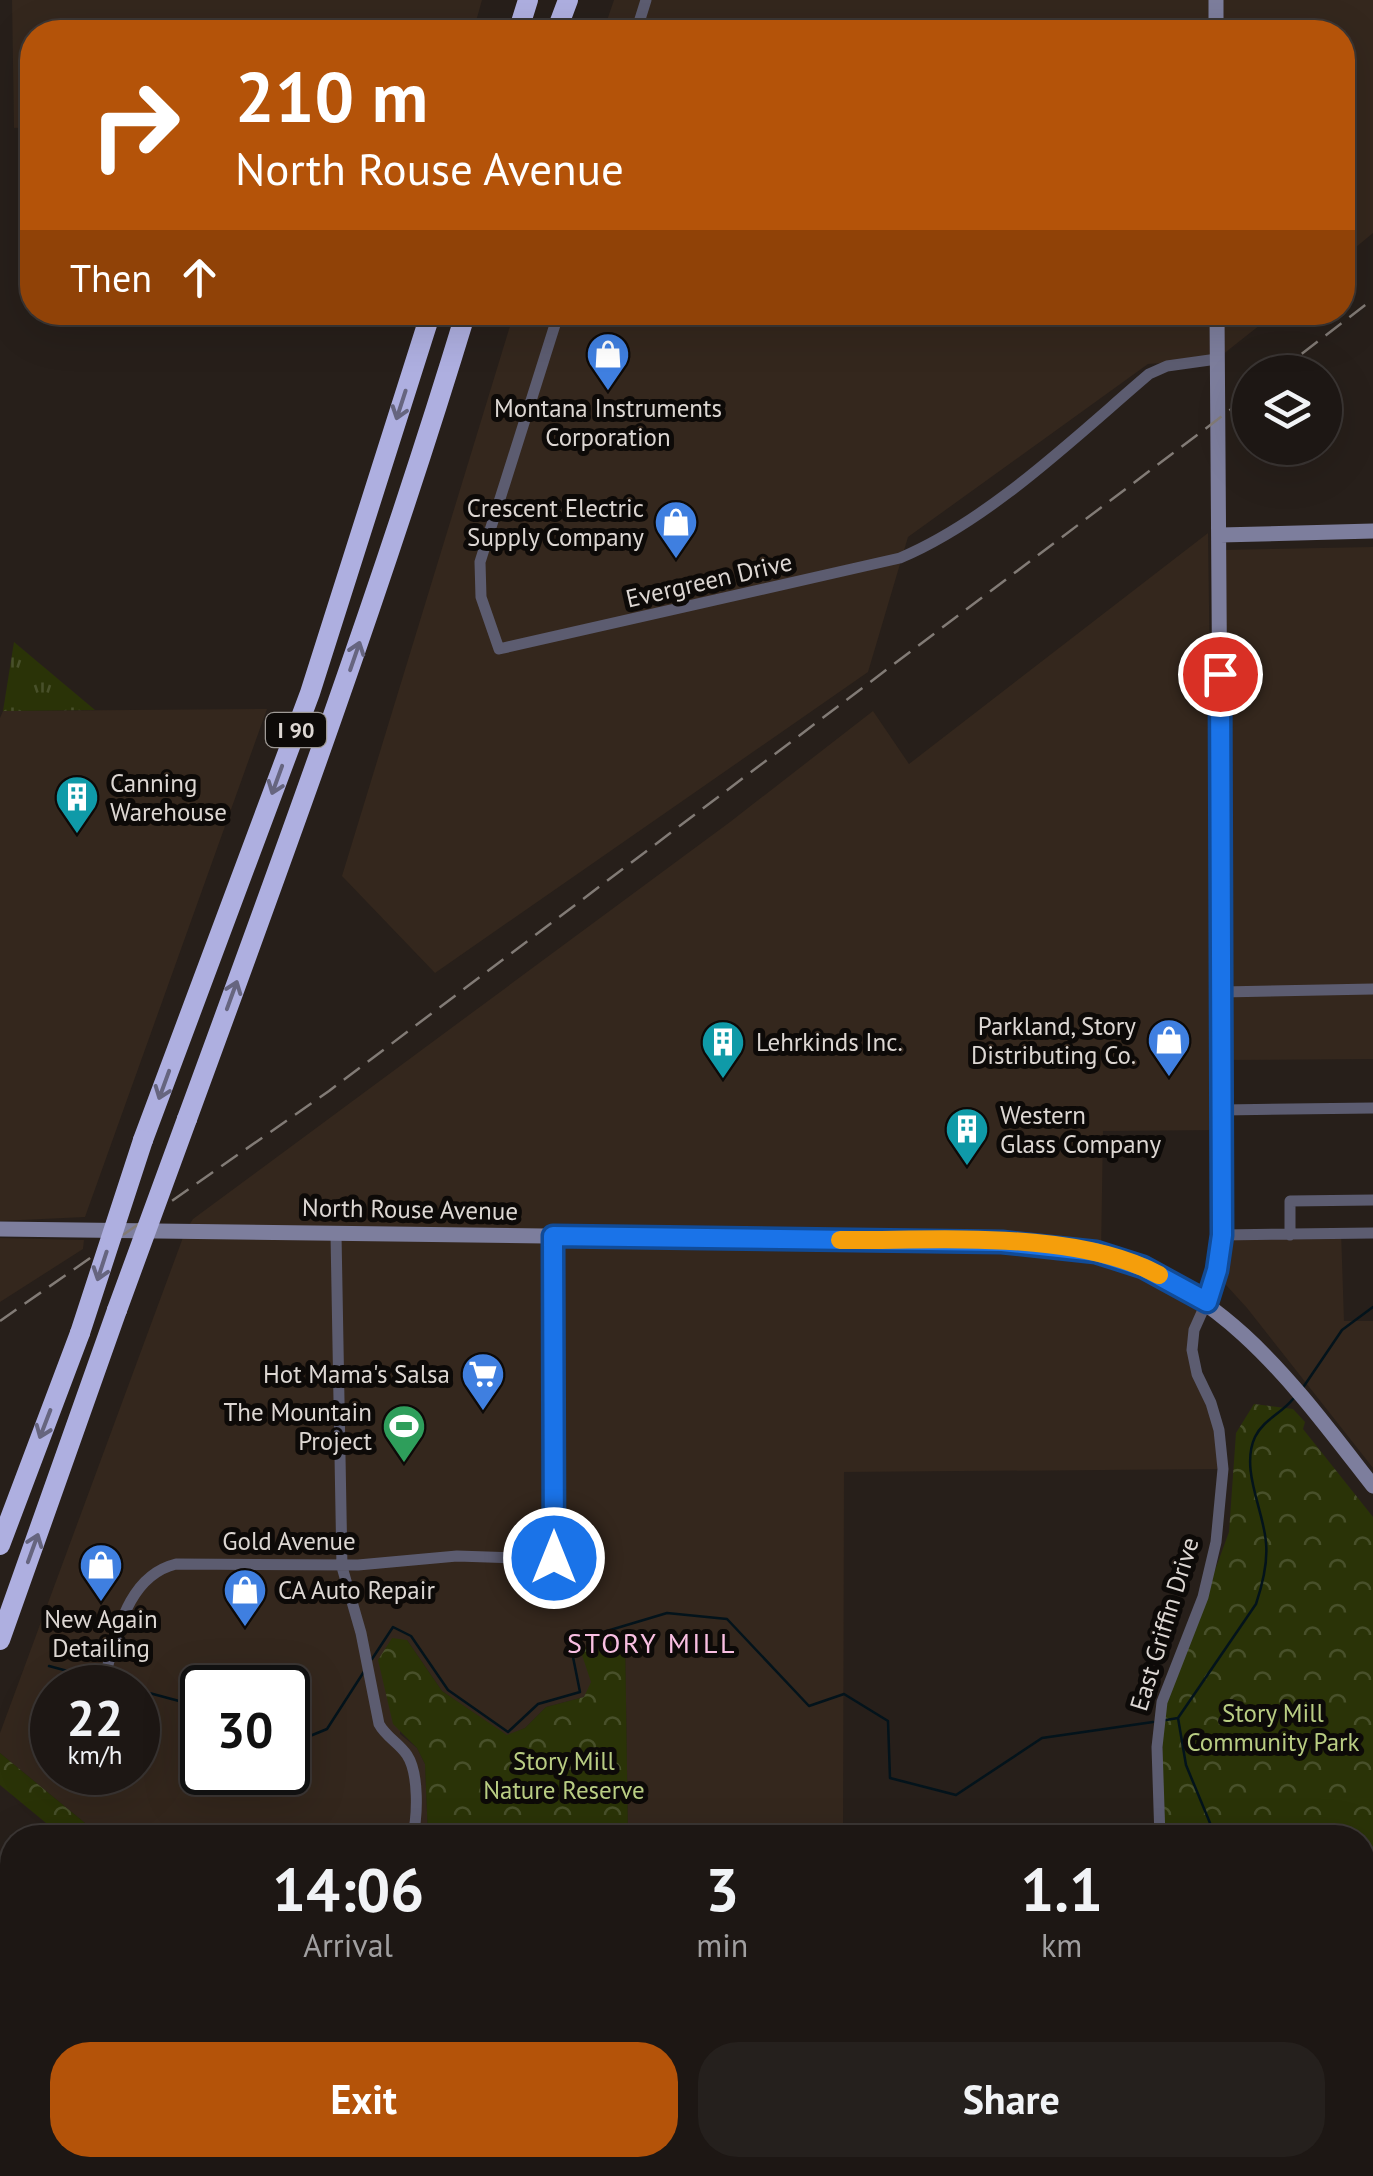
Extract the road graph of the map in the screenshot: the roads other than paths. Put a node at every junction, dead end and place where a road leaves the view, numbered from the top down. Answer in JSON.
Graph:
{"nodes":[{"id":1,"x":427,"y":325,"type":"edge"},
{"id":2,"x":462,"y":325,"type":"edge"},
{"id":3,"x":555,"y":325,"type":"edge"},
{"id":4,"x":1217,"y":325,"type":"edge"},
{"id":5,"x":1218,"y":359,"type":"junction"},
{"id":6,"x":1373,"y":531,"type":"edge"},
{"id":7,"x":1220,"y":534,"type":"junction"},
{"id":8,"x":1373,"y":989,"type":"edge"},
{"id":9,"x":1222,"y":992,"type":"junction"},
{"id":10,"x":1373,"y":1108,"type":"edge"},
{"id":11,"x":1224,"y":1110,"type":"junction"},
{"id":12,"x":1373,"y":1200,"type":"edge"},
{"id":13,"x":0,"y":1229,"type":"edge"},
{"id":14,"x":1373,"y":1233,"type":"edge"},
{"id":15,"x":336,"y":1234,"type":"junction"},
{"id":16,"x":1222,"y":1235,"type":"junction"},
{"id":17,"x":1290,"y":1235,"type":"junction"},
{"id":18,"x":553,"y":1236,"type":"junction"},
{"id":19,"x":1207,"y":1302,"type":"junction"},
{"id":20,"x":1373,"y":1486,"type":"edge"},
{"id":21,"x":0,"y":1545,"type":"edge"},
{"id":22,"x":342,"y":1565,"type":"junction"},
{"id":23,"x":0,"y":1640,"type":"edge"},
{"id":24,"x":110,"y":1665,"type":"edge"},
{"id":25,"x":412,"y":1825,"type":"edge"},
{"id":26,"x":1160,"y":1825,"type":"edge"}],
"edges":[{"from":1,"to":21,"type":"highway","number":"I 90","one_way":true,"bridge":true},
{"from":23,"to":2,"type":"highway","number":"I 90","one_way":true,"bridge":true},
{"from":3,"to":5,"type":"street","name":"Evergreen Drive"},
{"from":4,"to":5,"type":"main road","name":"East Griffin Drive"},
{"from":5,"to":7,"type":"main road","name":"East Griffin Drive"},
{"from":6,"to":7,"type":"main road"},
{"from":7,"to":9,"type":"main road","name":"East Griffin Drive"},
{"from":8,"to":9,"type":"street"},
{"from":9,"to":11,"type":"main road","name":"East Griffin Drive"},
{"from":10,"to":11,"type":"street"},
{"from":11,"to":16,"type":"main road","name":"East Griffin Drive"},
{"from":12,"to":17,"type":"street"},
{"from":13,"to":15,"type":"main road","name":"North Rouse Avenue"},
{"from":14,"to":17,"type":"street"},
{"from":15,"to":18,"type":"main road","name":"North Rouse Avenue"},
{"from":15,"to":22,"type":"street"},
{"from":16,"to":17,"type":"street"},
{"from":16,"to":19,"type":"main road","name":"East Griffin Drive"},
{"from":18,"to":19,"type":"main road","name":"North Rouse Avenue"},
{"from":18,"to":22,"type":"street","name":"Gold Avenue"},
{"from":19,"to":20,"type":"main road","name":"North Rouse Avenue"},
{"from":19,"to":26,"type":"street","name":"East Griffin Drive"},
{"from":22,"to":24,"type":"street","name":"Gold Avenue"},
{"from":22,"to":25,"type":"street"}]}
